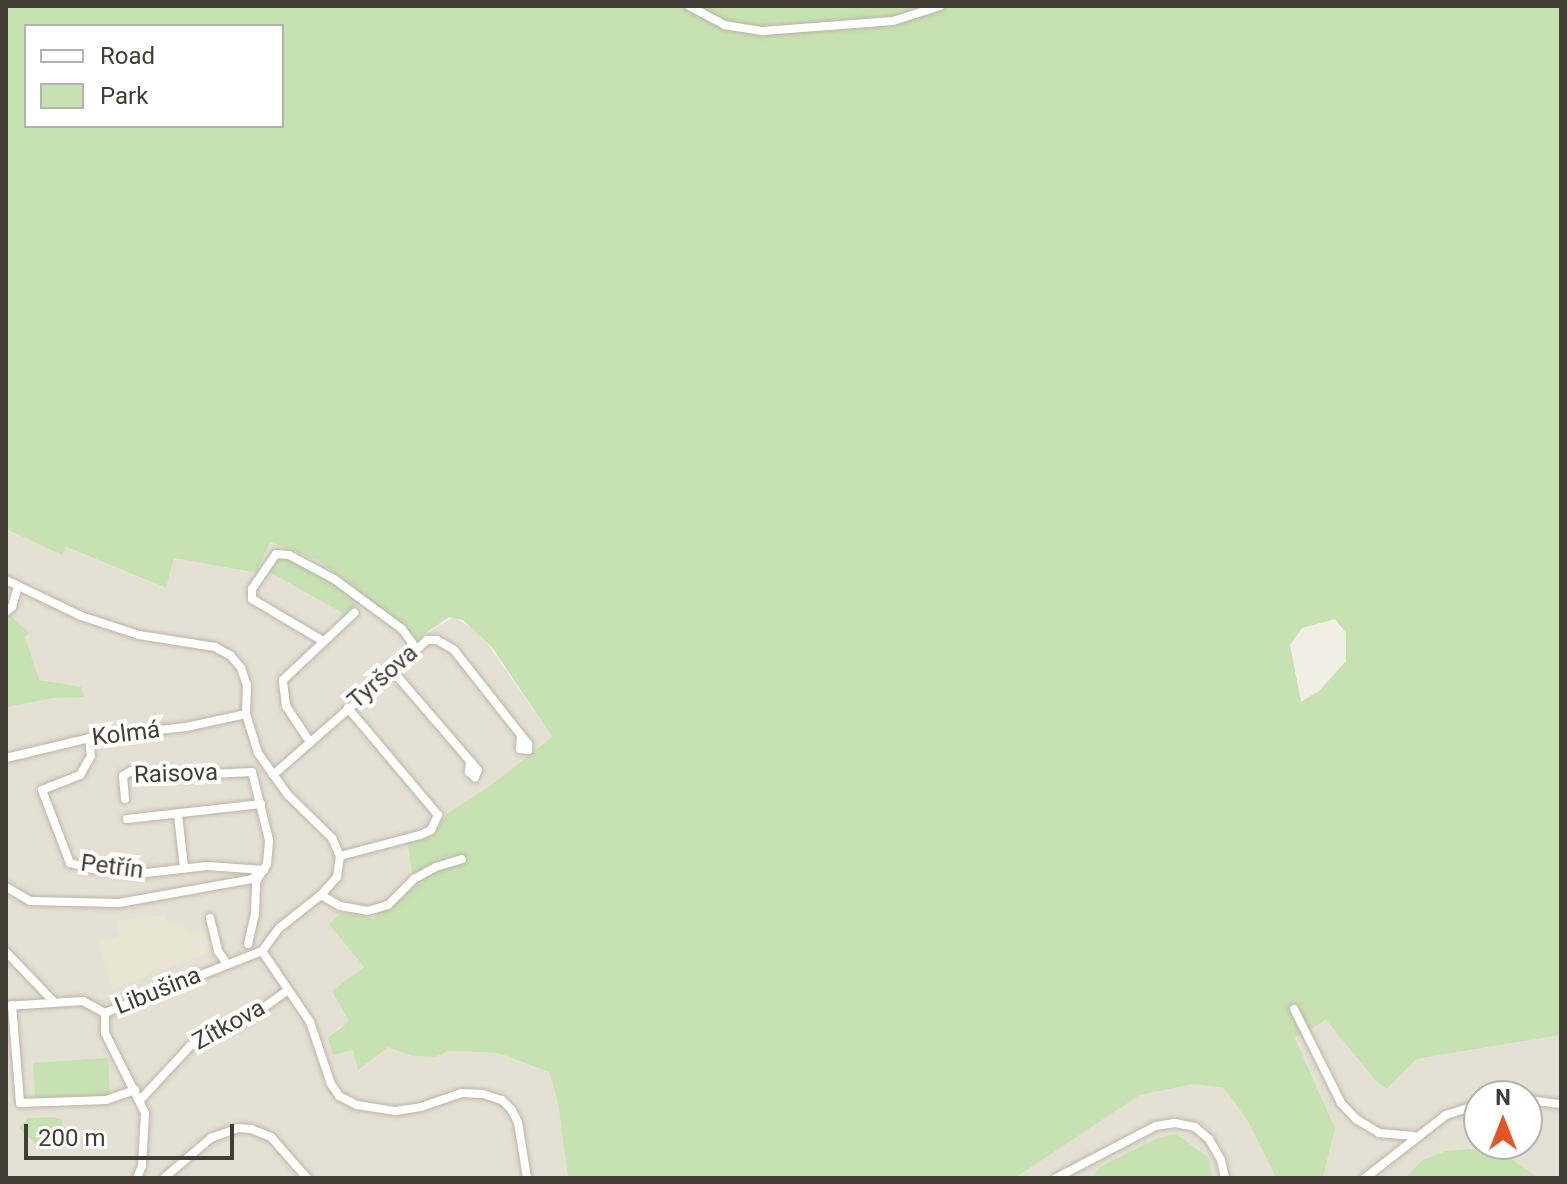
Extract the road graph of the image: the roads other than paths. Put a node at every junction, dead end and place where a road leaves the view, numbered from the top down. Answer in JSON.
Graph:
{"nodes":[{"id":1,"x":689,"y":6,"type":"edge"},
{"id":2,"x":940,"y":6,"type":"edge"},
{"id":3,"x":6,"y":580,"type":"edge"},
{"id":4,"x":18,"y":586,"type":"junction"},
{"id":5,"x":6,"y":612,"type":"edge"},
{"id":6,"x":354,"y":613,"type":"dead end"},
{"id":7,"x":323,"y":641,"type":"junction"},
{"id":8,"x":416,"y":648,"type":"junction"},
{"id":9,"x":391,"y":669,"type":"junction"},
{"id":10,"x":348,"y":708,"type":"junction"},
{"id":11,"x":246,"y":714,"type":"junction"},
{"id":12,"x":521,"y":735,"type":"dead end"},
{"id":13,"x":89,"y":738,"type":"junction"},
{"id":14,"x":310,"y":742,"type":"junction"},
{"id":15,"x":6,"y":758,"type":"edge"},
{"id":16,"x":264,"y":761,"type":"junction"},
{"id":17,"x":470,"y":761,"type":"dead end"},
{"id":18,"x":252,"y":772,"type":"junction"},
{"id":19,"x":273,"y":775,"type":"junction"},
{"id":20,"x":125,"y":799,"type":"dead end"},
{"id":21,"x":261,"y":804,"type":"junction"},
{"id":22,"x":178,"y":815,"type":"junction"},
{"id":23,"x":127,"y":819,"type":"dead end"},
{"id":24,"x":340,"y":856,"type":"junction"},
{"id":25,"x":462,"y":859,"type":"dead end"},
{"id":26,"x":184,"y":868,"type":"junction"},
{"id":27,"x":264,"y":870,"type":"junction"},
{"id":28,"x":6,"y":887,"type":"edge"},
{"id":29,"x":321,"y":895,"type":"junction"},
{"id":30,"x":210,"y":918,"type":"dead end"},
{"id":31,"x":248,"y":944,"type":"dead end"},
{"id":32,"x":262,"y":951,"type":"junction"},
{"id":33,"x":6,"y":952,"type":"edge"},
{"id":34,"x":227,"y":964,"type":"junction"},
{"id":35,"x":288,"y":990,"type":"junction"},
{"id":36,"x":53,"y":1001,"type":"junction"},
{"id":37,"x":9,"y":1005,"type":"edge"},
{"id":38,"x":1294,"y":1009,"type":"dead end"},
{"id":39,"x":105,"y":1013,"type":"junction"},
{"id":40,"x":135,"y":1090,"type":"junction"},
{"id":41,"x":141,"y":1099,"type":"junction"},
{"id":42,"x":1463,"y":1109,"type":"edge"},
{"id":43,"x":1414,"y":1136,"type":"junction"},
{"id":44,"x":137,"y":1178,"type":"edge"},
{"id":45,"x":164,"y":1178,"type":"edge"},
{"id":46,"x":307,"y":1178,"type":"edge"},
{"id":47,"x":527,"y":1178,"type":"edge"},
{"id":48,"x":1056,"y":1178,"type":"edge"},
{"id":49,"x":1225,"y":1178,"type":"edge"},
{"id":50,"x":1365,"y":1178,"type":"edge"}],
"edges":[{"from":1,"to":2,"type":"street"},
{"from":3,"to":4,"type":"street"},
{"from":4,"to":5,"type":"street"},
{"from":4,"to":11,"type":"street"},
{"from":6,"to":7,"type":"street"},
{"from":7,"to":8,"type":"street"},
{"from":7,"to":14,"type":"street"},
{"from":8,"to":9,"type":"street","name":"Tyršova"},
{"from":8,"to":12,"type":"street","name":"Tyršova"},
{"from":9,"to":10,"type":"street","name":"Tyršova"},
{"from":9,"to":17,"type":"street"},
{"from":10,"to":14,"type":"street","name":"Tyršova"},
{"from":10,"to":24,"type":"street"},
{"from":11,"to":13,"type":"street","name":"Kolmá"},
{"from":11,"to":16,"type":"street"},
{"from":13,"to":15,"type":"street","name":"Kolmá"},
{"from":13,"to":26,"type":"street","name":"Petřín"},
{"from":14,"to":19,"type":"street","name":"Tyršova"},
{"from":16,"to":18,"type":"street"},
{"from":16,"to":19,"type":"street"},
{"from":18,"to":20,"type":"street","name":"Raisova"},
{"from":18,"to":21,"type":"street"},
{"from":19,"to":24,"type":"street"},
{"from":21,"to":22,"type":"street","name":"Raisova"},
{"from":21,"to":27,"type":"street"},
{"from":22,"to":23,"type":"street","name":"Raisova"},
{"from":22,"to":26,"type":"street","name":"Raisova"},
{"from":24,"to":29,"type":"street"},
{"from":25,"to":29,"type":"street"},
{"from":26,"to":27,"type":"street","name":"Petřín"},
{"from":27,"to":28,"type":"street"},
{"from":27,"to":31,"type":"street"},
{"from":29,"to":32,"type":"street"},
{"from":30,"to":34,"type":"street"},
{"from":32,"to":34,"type":"street","name":"Libušina"},
{"from":32,"to":35,"type":"street"},
{"from":33,"to":36,"type":"street"},
{"from":34,"to":39,"type":"street","name":"Libušina"},
{"from":35,"to":41,"type":"street","name":"Zítkova"},
{"from":35,"to":47,"type":"street"},
{"from":36,"to":37,"type":"street","name":"Libušina"},
{"from":36,"to":39,"type":"street","name":"Libušina"},
{"from":37,"to":40,"type":"street"},
{"from":38,"to":43,"type":"street"},
{"from":39,"to":40,"type":"street"},
{"from":40,"to":41,"type":"street"},
{"from":41,"to":44,"type":"street"},
{"from":42,"to":43,"type":"street"},
{"from":43,"to":50,"type":"street"},
{"from":45,"to":46,"type":"street"},
{"from":48,"to":49,"type":"street"}]}
